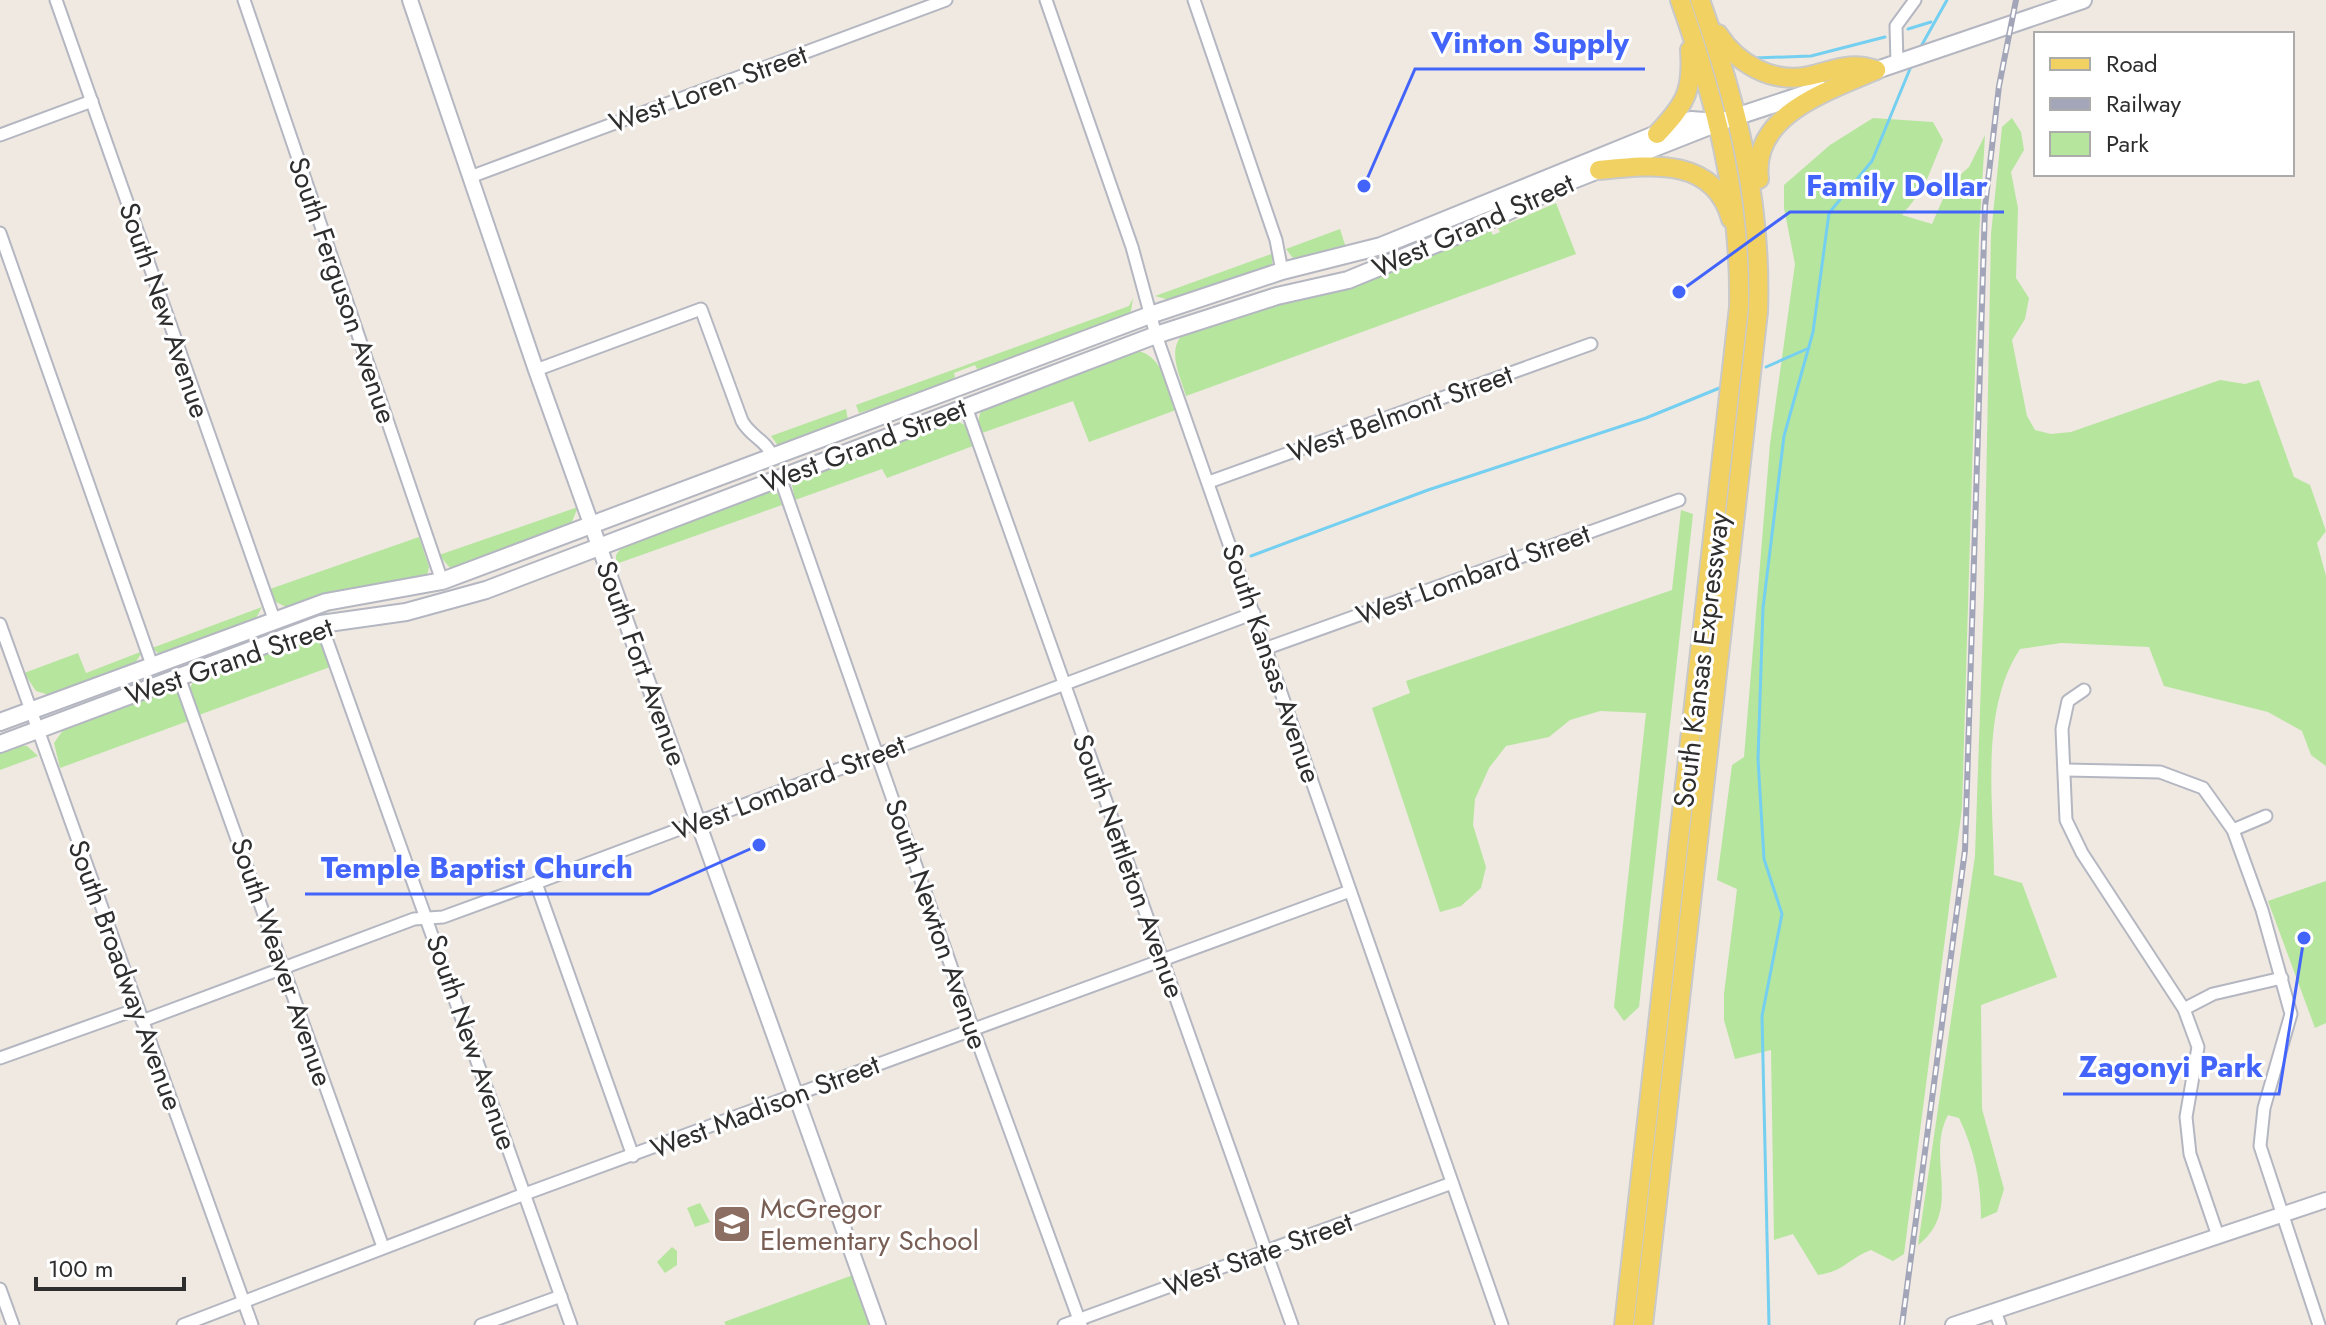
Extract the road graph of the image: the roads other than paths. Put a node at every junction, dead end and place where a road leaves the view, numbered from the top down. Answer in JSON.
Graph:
{"nodes":[{"id":1,"x":56,"y":0,"type":"edge"},
{"id":2,"x":244,"y":0,"type":"edge"},
{"id":3,"x":410,"y":0,"type":"edge"},
{"id":4,"x":946,"y":0,"type":"edge"},
{"id":5,"x":1046,"y":0,"type":"edge"},
{"id":6,"x":1194,"y":0,"type":"edge"},
{"id":7,"x":1680,"y":0,"type":"edge"},
{"id":8,"x":1915,"y":0,"type":"edge"},
{"id":9,"x":2083,"y":0,"type":"edge"},
{"id":10,"x":1701,"y":3,"type":"edge"},
{"id":11,"x":1687,"y":19,"type":"junction"},
{"id":12,"x":1900,"y":62,"type":"junction"},
{"id":13,"x":1876,"y":70,"type":"junction"},
{"id":14,"x":92,"y":101,"type":"junction"},
{"id":15,"x":1739,"y":116,"type":"junction"},
{"id":16,"x":1720,"y":122,"type":"junction"},
{"id":17,"x":1657,"y":134,"type":"junction"},
{"id":18,"x":0,"y":135,"type":"edge"},
{"id":19,"x":1599,"y":170,"type":"junction"},
{"id":20,"x":470,"y":177,"type":"junction"},
{"id":21,"x":0,"y":233,"type":"edge"},
{"id":22,"x":1758,"y":241,"type":"junction"},
{"id":23,"x":1739,"y":253,"type":"junction"},
{"id":24,"x":1282,"y":271,"type":"junction"},
{"id":25,"x":1150,"y":315,"type":"junction"},
{"id":26,"x":1156,"y":335,"type":"junction"},
{"id":27,"x":1591,"y":344,"type":"dead end"},
{"id":28,"x":536,"y":370,"type":"junction"},
{"id":29,"x":966,"y":407,"type":"junction"},
{"id":30,"x":773,"y":457,"type":"junction"},
{"id":31,"x":780,"y":477,"type":"junction"},
{"id":32,"x":1209,"y":482,"type":"junction"},
{"id":33,"x":1679,"y":500,"type":"dead end"},
{"id":34,"x":592,"y":526,"type":"junction"},
{"id":35,"x":599,"y":546,"type":"junction"},
{"id":36,"x":442,"y":581,"type":"junction"},
{"id":37,"x":1254,"y":613,"type":"junction"},
{"id":38,"x":274,"y":619,"type":"junction"},
{"id":39,"x":0,"y":624,"type":"edge"},
{"id":40,"x":321,"y":624,"type":"junction"},
{"id":41,"x":1267,"y":648,"type":"junction"},
{"id":42,"x":152,"y":665,"type":"junction"},
{"id":43,"x":179,"y":677,"type":"junction"},
{"id":44,"x":1064,"y":683,"type":"junction"},
{"id":45,"x":2084,"y":690,"type":"dead end"},
{"id":46,"x":31,"y":711,"type":"junction"},
{"id":47,"x":0,"y":722,"type":"edge"},
{"id":48,"x":38,"y":730,"type":"junction"},
{"id":49,"x":0,"y":744,"type":"edge"},
{"id":50,"x":877,"y":753,"type":"junction"},
{"id":51,"x":2066,"y":770,"type":"junction"},
{"id":52,"x":2266,"y":816,"type":"dead end"},
{"id":53,"x":699,"y":820,"type":"junction"},
{"id":54,"x":2233,"y":830,"type":"junction"},
{"id":55,"x":536,"y":883,"type":"junction"},
{"id":56,"x":1350,"y":891,"type":"junction"},
{"id":57,"x":429,"y":919,"type":"junction"},
{"id":58,"x":1163,"y":960,"type":"junction"},
{"id":59,"x":284,"y":969,"type":"junction"},
{"id":60,"x":2282,"y":978,"type":"junction"},
{"id":61,"x":2184,"y":1009,"type":"junction"},
{"id":62,"x":139,"y":1015,"type":"junction"},
{"id":63,"x":973,"y":1029,"type":"junction"},
{"id":64,"x":0,"y":1058,"type":"edge"},
{"id":65,"x":796,"y":1094,"type":"junction"},
{"id":66,"x":633,"y":1156,"type":"junction"},
{"id":67,"x":1452,"y":1183,"type":"junction"},
{"id":68,"x":526,"y":1195,"type":"junction"},
{"id":69,"x":2326,"y":1200,"type":"edge"},
{"id":70,"x":2283,"y":1214,"type":"junction"},
{"id":71,"x":2218,"y":1236,"type":"junction"},
{"id":72,"x":383,"y":1247,"type":"junction"},
{"id":73,"x":1266,"y":1251,"type":"junction"},
{"id":74,"x":0,"y":1289,"type":"edge"},
{"id":75,"x":561,"y":1296,"type":"junction"},
{"id":76,"x":244,"y":1302,"type":"junction"},
{"id":77,"x":1998,"y":1318,"type":"edge"},
{"id":78,"x":1080,"y":1322,"type":"edge"},
{"id":79,"x":13,"y":1325,"type":"edge"},
{"id":80,"x":183,"y":1325,"type":"edge"},
{"id":81,"x":252,"y":1325,"type":"edge"},
{"id":82,"x":481,"y":1325,"type":"edge"},
{"id":83,"x":571,"y":1325,"type":"edge"},
{"id":84,"x":878,"y":1325,"type":"edge"},
{"id":85,"x":1064,"y":1325,"type":"edge"},
{"id":86,"x":1292,"y":1325,"type":"edge"},
{"id":87,"x":1502,"y":1325,"type":"edge"},
{"id":88,"x":1624,"y":1325,"type":"edge"},
{"id":89,"x":1643,"y":1325,"type":"edge"},
{"id":90,"x":1953,"y":1325,"type":"edge"},
{"id":91,"x":2319,"y":1325,"type":"edge"}],
"edges":[{"from":1,"to":14,"type":"street","name":"South New Avenue"},
{"from":2,"to":36,"type":"street","name":"South Ferguson Avenue"},
{"from":3,"to":20,"type":"street","name":"South Fort Avenue"},
{"from":4,"to":20,"type":"street","name":"West Loren Street"},
{"from":5,"to":25,"type":"street","name":"South Kansas Avenue"},
{"from":6,"to":24,"type":"street"},
{"from":7,"to":11,"type":"main road","name":"South Kansas Expressway"},
{"from":8,"to":12,"type":"street"},
{"from":9,"to":12,"type":"main road","name":"West Grand Street"},
{"from":10,"to":13,"type":"main road"},
{"from":10,"to":15,"type":"main road","name":"South Kansas Expressway"},
{"from":11,"to":16,"type":"main road","name":"South Kansas Expressway"},
{"from":11,"to":17,"type":"main road"},
{"from":12,"to":13,"type":"main road","name":"West Grand Street"},
{"from":13,"to":15,"type":"main road","name":"West Grand Street"},
{"from":13,"to":22,"type":"main road"},
{"from":14,"to":18,"type":"street"},
{"from":14,"to":38,"type":"street","name":"South New Avenue"},
{"from":15,"to":16,"type":"main road","name":"West Grand Street"},
{"from":15,"to":22,"type":"main road","name":"South Kansas Expressway"},
{"from":16,"to":17,"type":"main road","name":"West Grand Street"},
{"from":16,"to":19,"type":"main road","name":"West Grand Street"},
{"from":16,"to":23,"type":"main road","name":"South Kansas Expressway"},
{"from":17,"to":24,"type":"main road","name":"West Grand Street"},
{"from":19,"to":23,"type":"main road"},
{"from":19,"to":26,"type":"main road","name":"West Grand Street"},
{"from":20,"to":28,"type":"street","name":"South Fort Avenue"},
{"from":21,"to":42,"type":"street"},
{"from":22,"to":89,"type":"main road","name":"South Kansas Expressway"},
{"from":23,"to":88,"type":"main road","name":"South Kansas Expressway"},
{"from":24,"to":25,"type":"main road","name":"West Grand Street"},
{"from":25,"to":26,"type":"street","name":"South Kansas Avenue"},
{"from":25,"to":30,"type":"main road","name":"West Grand Street"},
{"from":26,"to":29,"type":"main road","name":"West Grand Street"},
{"from":26,"to":32,"type":"street","name":"South Kansas Avenue"},
{"from":27,"to":32,"type":"street","name":"West Belmont Street"},
{"from":28,"to":30,"type":"street"},
{"from":28,"to":34,"type":"street","name":"South Fort Avenue"},
{"from":29,"to":31,"type":"main road","name":"West Grand Street"},
{"from":29,"to":44,"type":"street","name":"South Nettleton Avenue"},
{"from":30,"to":34,"type":"main road","name":"West Grand Street"},
{"from":31,"to":35,"type":"main road","name":"West Grand Street"},
{"from":31,"to":50,"type":"street","name":"South Newton Avenue"},
{"from":32,"to":37,"type":"street","name":"South Kansas Avenue"},
{"from":33,"to":41,"type":"street","name":"West Lombard Street"},
{"from":34,"to":35,"type":"street","name":"South Fort Avenue"},
{"from":34,"to":36,"type":"main road","name":"West Grand Street"},
{"from":35,"to":40,"type":"main road","name":"West Grand Street"},
{"from":35,"to":53,"type":"street","name":"South Fort Avenue"},
{"from":36,"to":38,"type":"main road","name":"West Grand Street"},
{"from":37,"to":41,"type":"street","name":"South Kansas Avenue"},
{"from":37,"to":44,"type":"street","name":"West Lombard Street"},
{"from":38,"to":42,"type":"main road","name":"West Grand Street"},
{"from":39,"to":46,"type":"street","name":"South Broadway Avenue"},
{"from":40,"to":43,"type":"main road","name":"West Grand Street"},
{"from":40,"to":57,"type":"street","name":"South New Avenue"},
{"from":41,"to":56,"type":"street","name":"South Kansas Avenue"},
{"from":42,"to":46,"type":"main road","name":"West Grand Street"},
{"from":43,"to":48,"type":"main road","name":"West Grand Street"},
{"from":43,"to":59,"type":"street","name":"South Weaver Avenue"},
{"from":44,"to":50,"type":"street","name":"West Lombard Street"},
{"from":44,"to":58,"type":"street","name":"South Nettleton Avenue"},
{"from":45,"to":51,"type":"street"},
{"from":46,"to":47,"type":"main road","name":"West Grand Street"},
{"from":46,"to":48,"type":"street","name":"South Broadway Avenue"},
{"from":48,"to":49,"type":"main road","name":"West Grand Street"},
{"from":48,"to":62,"type":"street","name":"South Broadway Avenue"},
{"from":50,"to":53,"type":"street","name":"West Lombard Street"},
{"from":50,"to":63,"type":"street","name":"South Newton Avenue"},
{"from":51,"to":54,"type":"street"},
{"from":51,"to":61,"type":"street"},
{"from":52,"to":54,"type":"street"},
{"from":53,"to":55,"type":"street","name":"West Lombard Street"},
{"from":53,"to":65,"type":"street","name":"South Fort Avenue"},
{"from":54,"to":60,"type":"street"},
{"from":55,"to":57,"type":"street","name":"West Lombard Street"},
{"from":55,"to":66,"type":"street"},
{"from":56,"to":58,"type":"street","name":"West Madison Street"},
{"from":56,"to":67,"type":"street","name":"South Kansas Avenue"},
{"from":57,"to":59,"type":"street","name":"West Lombard Street"},
{"from":57,"to":68,"type":"street","name":"South New Avenue"},
{"from":58,"to":63,"type":"street","name":"West Madison Street"},
{"from":58,"to":73,"type":"street","name":"South Nettleton Avenue"},
{"from":59,"to":62,"type":"street","name":"West Lombard Street"},
{"from":59,"to":72,"type":"street","name":"South Weaver Avenue"},
{"from":60,"to":61,"type":"street"},
{"from":60,"to":70,"type":"street"},
{"from":61,"to":71,"type":"street"},
{"from":62,"to":64,"type":"street","name":"West Lombard Street"},
{"from":62,"to":76,"type":"street","name":"South Broadway Avenue"},
{"from":63,"to":65,"type":"street","name":"West Madison Street"},
{"from":63,"to":78,"type":"street","name":"South Newton Avenue"},
{"from":65,"to":66,"type":"street","name":"West Madison Street"},
{"from":65,"to":84,"type":"street","name":"South Fort Avenue"},
{"from":66,"to":68,"type":"street","name":"West Madison Street"},
{"from":67,"to":73,"type":"street","name":"West State Street"},
{"from":67,"to":87,"type":"street","name":"South Kansas Avenue"},
{"from":68,"to":72,"type":"street","name":"West Madison Street"},
{"from":68,"to":75,"type":"street","name":"South New Avenue"},
{"from":69,"to":70,"type":"street"},
{"from":70,"to":71,"type":"street"},
{"from":70,"to":91,"type":"street"},
{"from":71,"to":77,"type":"street"},
{"from":72,"to":76,"type":"street","name":"West Madison Street"},
{"from":73,"to":78,"type":"street","name":"West State Street"},
{"from":73,"to":86,"type":"street","name":"South Nettleton Avenue"},
{"from":74,"to":79,"type":"street"},
{"from":75,"to":82,"type":"street"},
{"from":75,"to":83,"type":"street","name":"South New Avenue"},
{"from":76,"to":80,"type":"street","name":"West Madison Street"},
{"from":76,"to":81,"type":"street","name":"South Broadway Avenue"},
{"from":77,"to":90,"type":"street"},
{"from":78,"to":85,"type":"street","name":"West State Street"}]}
